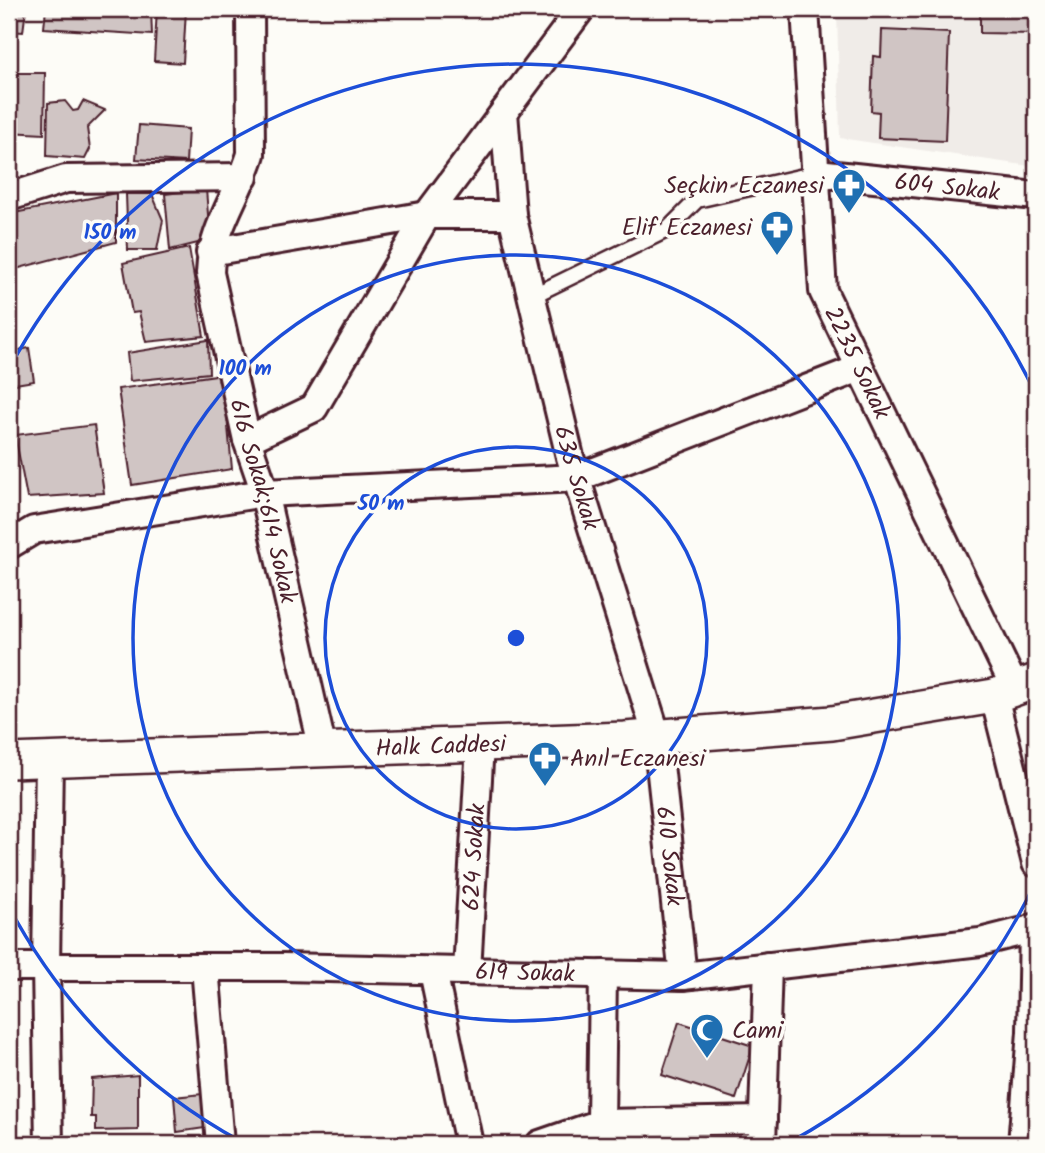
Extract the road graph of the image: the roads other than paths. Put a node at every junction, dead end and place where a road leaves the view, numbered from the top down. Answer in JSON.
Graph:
{"nodes":[{"id":1,"x":250,"y":9,"type":"edge"},
{"id":2,"x":580,"y":9,"type":"edge"},
{"id":3,"x":805,"y":9,"type":"edge"},
{"id":4,"x":504,"y":112,"type":"junction"},
{"id":5,"x":817,"y":173,"type":"junction"},
{"id":6,"x":244,"y":177,"type":"junction"},
{"id":7,"x":1036,"y":196,"type":"edge"},
{"id":8,"x":9,"y":197,"type":"edge"},
{"id":9,"x":427,"y":215,"type":"junction"},
{"id":10,"x":512,"y":215,"type":"junction"},
{"id":11,"x":210,"y":252,"type":"junction"},
{"id":12,"x":532,"y":296,"type":"junction"},
{"id":13,"x":860,"y":368,"type":"junction"},
{"id":14,"x":247,"y":440,"type":"junction"},
{"id":15,"x":577,"y":478,"type":"junction"},
{"id":16,"x":264,"y":493,"type":"junction"},
{"id":17,"x":9,"y":520,"type":"edge"},
{"id":18,"x":34,"y":530,"type":"junction"},
{"id":19,"x":9,"y":545,"type":"edge"},
{"id":20,"x":1015,"y":688,"type":"edge"},
{"id":21,"x":657,"y":737,"type":"junction"},
{"id":22,"x":480,"y":744,"type":"junction"},
{"id":23,"x":323,"y":750,"type":"junction"},
{"id":24,"x":49,"y":759,"type":"junction"},
{"id":25,"x":9,"y":761,"type":"edge"},
{"id":26,"x":1036,"y":863,"type":"edge"},
{"id":27,"x":1035,"y":928,"type":"edge"},
{"id":28,"x":768,"y":966,"type":"junction"},
{"id":29,"x":9,"y":967,"type":"edge"},
{"id":30,"x":46,"y":967,"type":"junction"},
{"id":31,"x":205,"y":967,"type":"junction"},
{"id":32,"x":433,"y":971,"type":"junction"},
{"id":33,"x":467,"y":971,"type":"junction"},
{"id":34,"x":603,"y":974,"type":"junction"},
{"id":35,"x":683,"y":976,"type":"junction"},
{"id":36,"x":762,"y":1132,"type":"edge"},
{"id":37,"x":603,"y":1134,"type":"edge"},
{"id":38,"x":49,"y":1144,"type":"edge"},
{"id":39,"x":220,"y":1144,"type":"edge"},
{"id":40,"x":469,"y":1144,"type":"edge"},
{"id":41,"x":540,"y":1144,"type":"edge"},
{"id":42,"x":1022,"y":1144,"type":"edge"}],
"edges":[{"from":1,"to":6,"type":"street","name":"616 Sokak;614 Sokak"},
{"from":2,"to":4,"type":"street"},
{"from":3,"to":5,"type":"street","name":"2235 Sokak"},
{"from":4,"to":9,"type":"street"},
{"from":4,"to":10,"type":"street","name":"635 Sokak"},
{"from":5,"to":7,"type":"street","name":"604 Sokak"},
{"from":5,"to":12,"type":"lane"},
{"from":5,"to":13,"type":"street","name":"2235 Sokak"},
{"from":6,"to":8,"type":"street"},
{"from":6,"to":11,"type":"street","name":"616 Sokak;614 Sokak"},
{"from":9,"to":10,"type":"street"},
{"from":9,"to":11,"type":"street"},
{"from":9,"to":14,"type":"street"},
{"from":10,"to":12,"type":"street","name":"635 Sokak"},
{"from":11,"to":14,"type":"street","name":"616 Sokak;614 Sokak"},
{"from":12,"to":15,"type":"street","name":"635 Sokak"},
{"from":13,"to":15,"type":"street"},
{"from":13,"to":20,"type":"street","name":"2235 Sokak"},
{"from":14,"to":16,"type":"street","name":"616 Sokak;614 Sokak"},
{"from":15,"to":16,"type":"street"},
{"from":15,"to":21,"type":"street","name":"635 Sokak"},
{"from":16,"to":18,"type":"street"},
{"from":16,"to":23,"type":"street","name":"616 Sokak;614 Sokak"},
{"from":17,"to":18,"type":"street"},
{"from":18,"to":19,"type":"street"},
{"from":20,"to":21,"type":"street","name":"Halk Caddesi"},
{"from":20,"to":26,"type":"street","name":"2235 Sokak"},
{"from":21,"to":22,"type":"street","name":"Halk Caddesi"},
{"from":21,"to":35,"type":"street","name":"610 Sokak"},
{"from":22,"to":23,"type":"street","name":"Halk Caddesi"},
{"from":22,"to":33,"type":"street","name":"624 Sokak"},
{"from":23,"to":24,"type":"street","name":"Halk Caddesi"},
{"from":24,"to":25,"type":"street","name":"Halk Caddesi"},
{"from":24,"to":30,"type":"street"},
{"from":27,"to":28,"type":"street","name":"619 Sokak"},
{"from":27,"to":42,"type":"street"},
{"from":28,"to":35,"type":"street","name":"619 Sokak"},
{"from":28,"to":36,"type":"street"},
{"from":29,"to":30,"type":"street","name":"619 Sokak"},
{"from":30,"to":31,"type":"street","name":"619 Sokak"},
{"from":30,"to":38,"type":"street"},
{"from":31,"to":32,"type":"street","name":"619 Sokak"},
{"from":31,"to":39,"type":"street"},
{"from":32,"to":33,"type":"street","name":"619 Sokak"},
{"from":32,"to":40,"type":"street"},
{"from":33,"to":34,"type":"street","name":"619 Sokak"},
{"from":34,"to":35,"type":"street","name":"619 Sokak"},
{"from":34,"to":37,"type":"street"},
{"from":36,"to":37,"type":"street"},
{"from":37,"to":41,"type":"street"}]}
